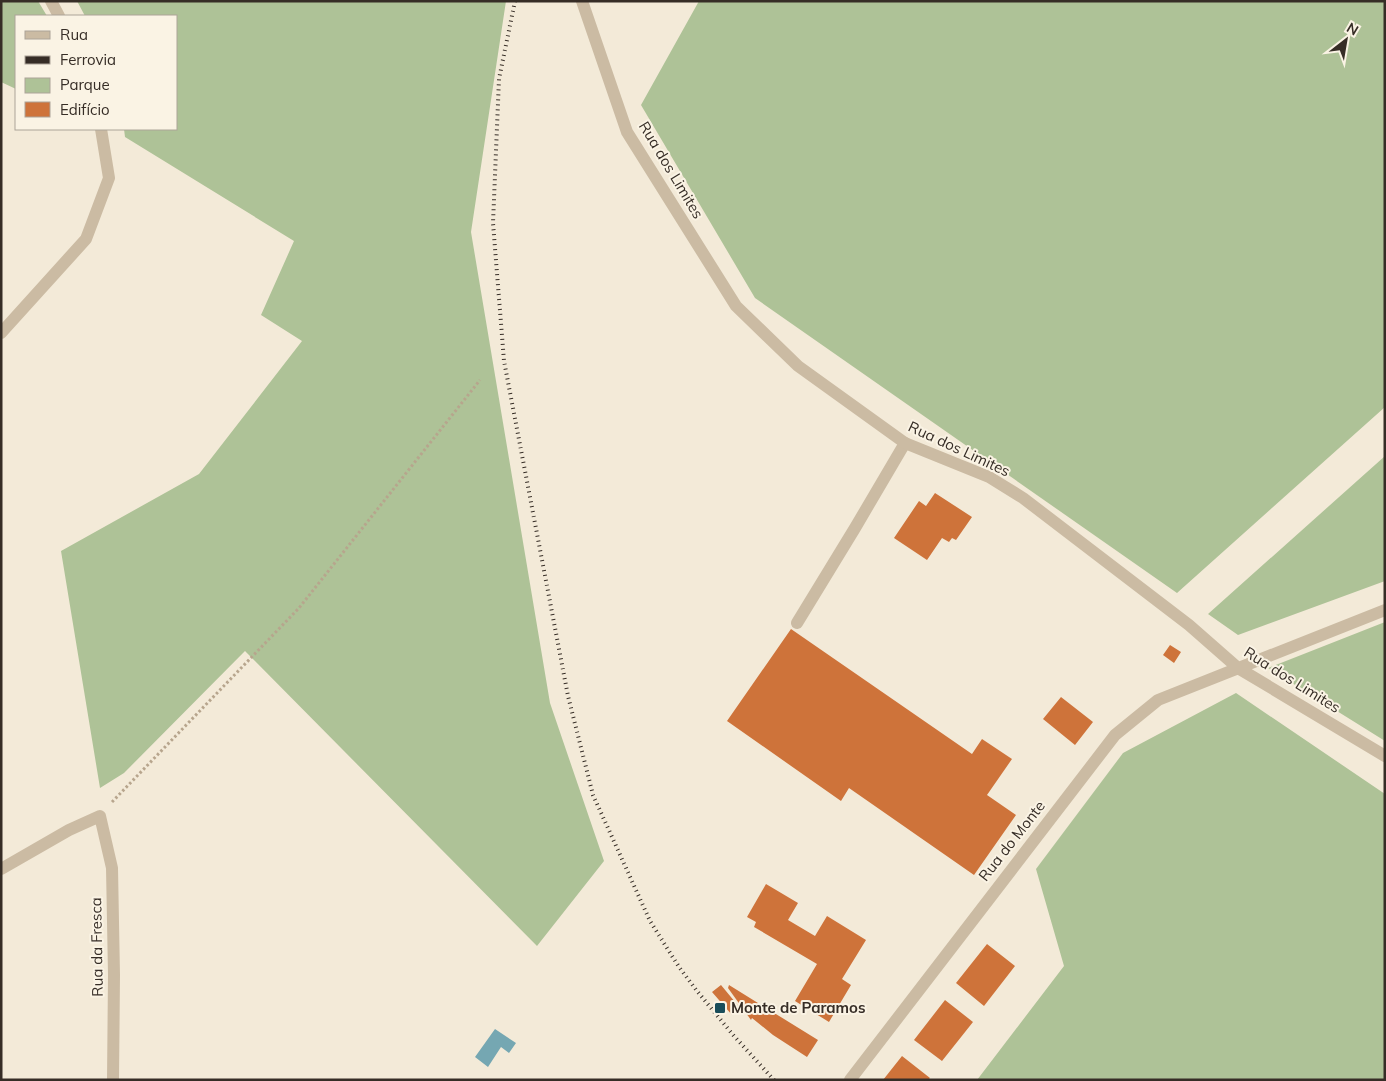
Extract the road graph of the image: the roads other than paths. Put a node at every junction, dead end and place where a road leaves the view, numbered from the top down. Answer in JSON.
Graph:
{"nodes":[{"id":1,"x":51,"y":1,"type":"edge"},
{"id":2,"x":582,"y":1,"type":"edge"},
{"id":3,"x":58,"y":15,"type":"edge"},
{"id":4,"x":101,"y":130,"type":"edge"},
{"id":5,"x":1,"y":333,"type":"edge"},
{"id":6,"x":905,"y":444,"type":"junction"},
{"id":7,"x":1385,"y":610,"type":"edge"},
{"id":8,"x":797,"y":623,"type":"dead end"},
{"id":9,"x":1238,"y":668,"type":"junction"},
{"id":10,"x":1385,"y":756,"type":"edge"},
{"id":11,"x":1,"y":869,"type":"edge"},
{"id":12,"x":113,"y":1080,"type":"edge"},
{"id":13,"x":850,"y":1080,"type":"edge"}],
"edges":[{"from":1,"to":3,"type":"street"},
{"from":2,"to":6,"type":"street","name":"Rua dos Limites"},
{"from":4,"to":5,"type":"street"},
{"from":6,"to":8,"type":"street"},
{"from":6,"to":9,"type":"street","name":"Rua dos Limites"},
{"from":7,"to":9,"type":"street","name":"Rua do Monte"},
{"from":9,"to":10,"type":"street","name":"Rua dos Limites"},
{"from":9,"to":13,"type":"street","name":"Rua do Monte"},
{"from":11,"to":12,"type":"street","name":"Rua da Fresca"}]}
